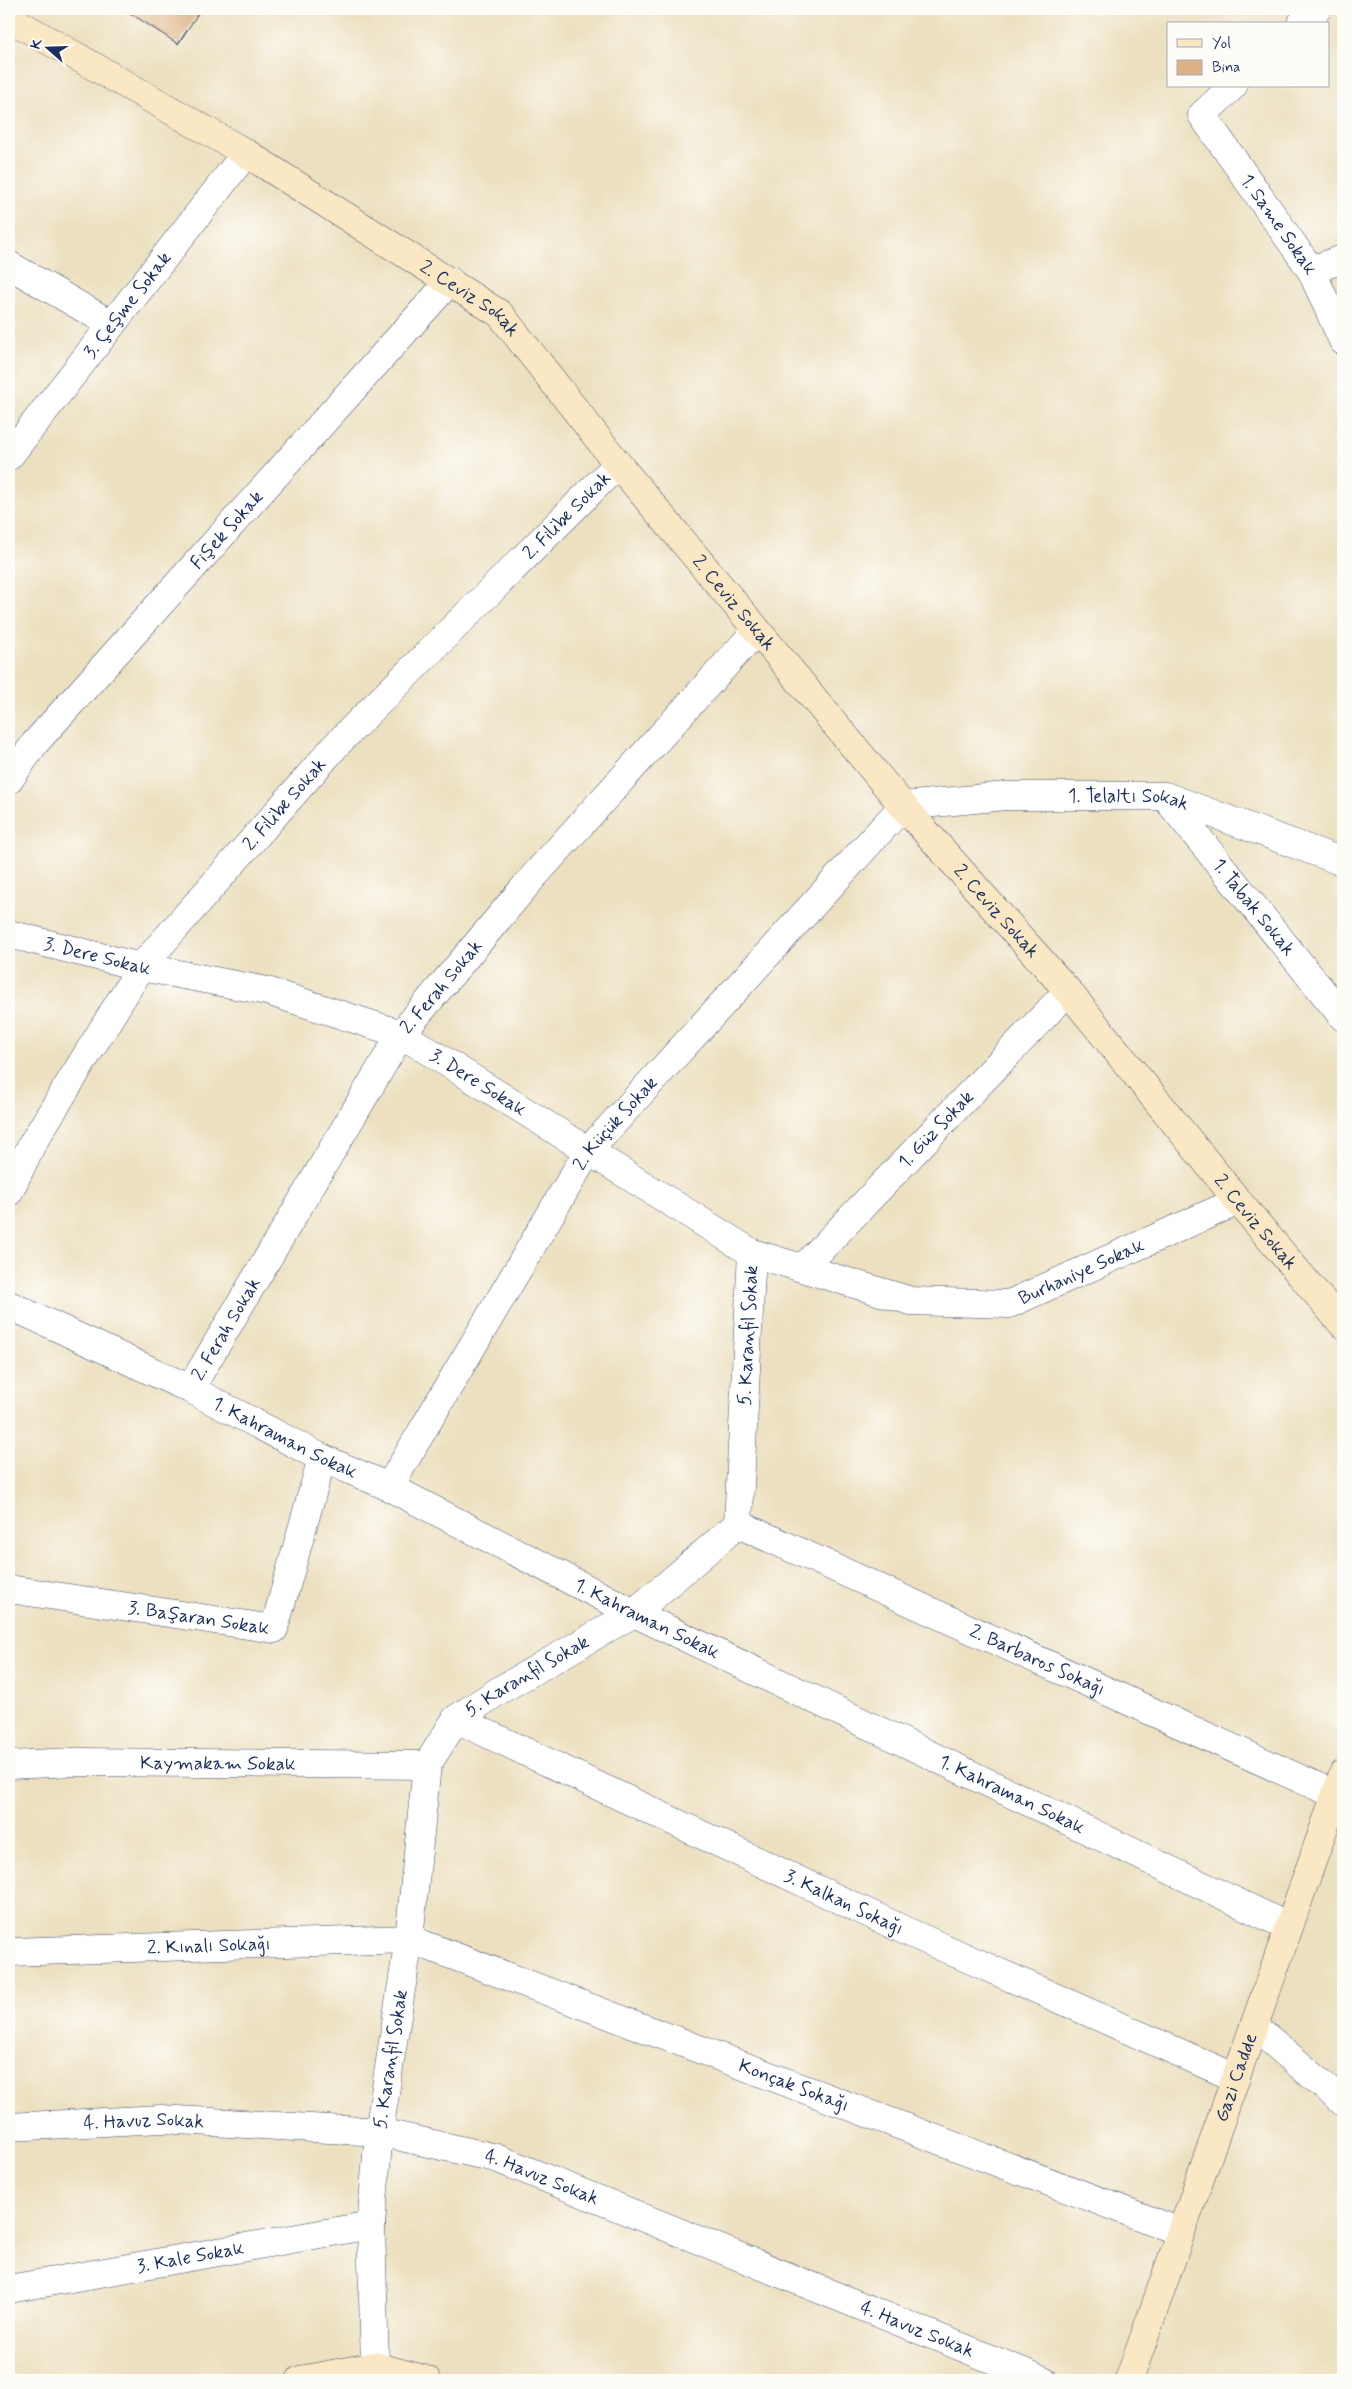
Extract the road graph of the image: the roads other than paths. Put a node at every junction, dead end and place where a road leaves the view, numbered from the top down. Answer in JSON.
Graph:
{"nodes":[{"id":1,"x":1317,"y":9,"type":"edge"},
{"id":2,"x":9,"y":18,"type":"edge"},
{"id":3,"x":1303,"y":22,"type":"edge"},
{"id":4,"x":1231,"y":88,"type":"edge"},
{"id":5,"x":246,"y":153,"type":"junction"},
{"id":6,"x":1343,"y":259,"type":"edge"},
{"id":7,"x":9,"y":265,"type":"edge"},
{"id":8,"x":1311,"y":270,"type":"junction"},
{"id":9,"x":450,"y":281,"type":"junction"},
{"id":10,"x":111,"y":324,"type":"junction"},
{"id":11,"x":1343,"y":341,"type":"edge"},
{"id":12,"x":9,"y":456,"type":"edge"},
{"id":13,"x":618,"y":464,"type":"junction"},
{"id":14,"x":757,"y":630,"type":"junction"},
{"id":15,"x":9,"y":780,"type":"edge"},
{"id":16,"x":1165,"y":796,"type":"junction"},
{"id":17,"x":904,"y":806,"type":"junction"},
{"id":18,"x":1343,"y":862,"type":"edge"},
{"id":19,"x":9,"y":934,"type":"edge"},
{"id":20,"x":141,"y":967,"type":"junction"},
{"id":21,"x":1068,"y":991,"type":"junction"},
{"id":22,"x":1343,"y":1017,"type":"edge"},
{"id":23,"x":401,"y":1034,"type":"junction"},
{"id":24,"x":588,"y":1151,"type":"junction"},
{"id":25,"x":9,"y":1192,"type":"edge"},
{"id":26,"x":1238,"y":1201,"type":"junction"},
{"id":27,"x":752,"y":1253,"type":"junction"},
{"id":28,"x":803,"y":1268,"type":"junction"},
{"id":29,"x":9,"y":1304,"type":"edge"},
{"id":30,"x":1343,"y":1325,"type":"edge"},
{"id":31,"x":190,"y":1389,"type":"junction"},
{"id":32,"x":322,"y":1458,"type":"junction"},
{"id":33,"x":389,"y":1487,"type":"junction"},
{"id":34,"x":738,"y":1524,"type":"junction"},
{"id":35,"x":9,"y":1589,"type":"edge"},
{"id":36,"x":634,"y":1613,"type":"junction"},
{"id":37,"x":456,"y":1718,"type":"junction"},
{"id":38,"x":9,"y":1765,"type":"edge"},
{"id":39,"x":427,"y":1765,"type":"junction"},
{"id":40,"x":1340,"y":1784,"type":"edge"},
{"id":41,"x":1289,"y":1927,"type":"junction"},
{"id":42,"x":409,"y":1939,"type":"junction"},
{"id":43,"x":9,"y":1952,"type":"edge"},
{"id":44,"x":1254,"y":2026,"type":"junction"},
{"id":45,"x":1236,"y":2078,"type":"junction"},
{"id":46,"x":1343,"y":2102,"type":"edge"},
{"id":47,"x":9,"y":2127,"type":"edge"},
{"id":48,"x":379,"y":2132,"type":"junction"},
{"id":49,"x":371,"y":2225,"type":"junction"},
{"id":50,"x":1181,"y":2232,"type":"junction"},
{"id":51,"x":9,"y":2290,"type":"edge"},
{"id":52,"x":375,"y":2366,"type":"junction"},
{"id":53,"x":300,"y":2380,"type":"edge"},
{"id":54,"x":427,"y":2380,"type":"edge"},
{"id":55,"x":1043,"y":2380,"type":"edge"},
{"id":56,"x":1129,"y":2380,"type":"edge"}],
"edges":[{"from":1,"to":3,"type":"street"},
{"from":2,"to":5,"type":"main road","name":"2. Ceviz Sokak"},
{"from":4,"to":8,"type":"street","name":"1. Same Sokak"},
{"from":5,"to":9,"type":"main road","name":"2. Ceviz Sokak"},
{"from":5,"to":10,"type":"street","name":"3. Çeşme Sokak"},
{"from":6,"to":8,"type":"street"},
{"from":7,"to":10,"type":"street"},
{"from":8,"to":11,"type":"street","name":"1. Same Sokak"},
{"from":9,"to":13,"type":"main road","name":"2. Ceviz Sokak"},
{"from":9,"to":15,"type":"street","name":"Fişek Sokak"},
{"from":10,"to":12,"type":"street","name":"3. Çeşme Sokak"},
{"from":13,"to":14,"type":"main road","name":"2. Ceviz Sokak"},
{"from":13,"to":20,"type":"street","name":"2. Filibe Sokak"},
{"from":14,"to":17,"type":"main road","name":"2. Ceviz Sokak"},
{"from":14,"to":23,"type":"street","name":"2. Ferah Sokak"},
{"from":16,"to":17,"type":"street","name":"1. Telaltı Sokak"},
{"from":16,"to":18,"type":"street","name":"1. Telaltı Sokak"},
{"from":16,"to":22,"type":"street","name":"1. Tabak Sokak"},
{"from":17,"to":21,"type":"main road","name":"2. Ceviz Sokak"},
{"from":17,"to":24,"type":"street","name":"2. Küçük Sokak"},
{"from":19,"to":20,"type":"street","name":"3. Dere Sokak"},
{"from":20,"to":23,"type":"street","name":"3. Dere Sokak"},
{"from":20,"to":25,"type":"street","name":"2. Filibe Sokak"},
{"from":21,"to":26,"type":"main road","name":"2. Ceviz Sokak"},
{"from":21,"to":28,"type":"street","name":"1. Güz Sokak"},
{"from":23,"to":24,"type":"street","name":"3. Dere Sokak"},
{"from":23,"to":31,"type":"street","name":"2. Ferah Sokak"},
{"from":24,"to":27,"type":"street","name":"3. Dere Sokak"},
{"from":24,"to":33,"type":"street","name":"2. Küçük Sokak"},
{"from":26,"to":28,"type":"street","name":"Burhaniye Sokak"},
{"from":26,"to":30,"type":"main road","name":"2. Ceviz Sokak"},
{"from":27,"to":28,"type":"street","name":"3. Dere Sokak"},
{"from":27,"to":34,"type":"street","name":"5. Karanfil Sokak"},
{"from":29,"to":31,"type":"street","name":"1. Kahraman Sokak"},
{"from":31,"to":32,"type":"street","name":"1. Kahraman Sokak"},
{"from":32,"to":33,"type":"street","name":"1. Kahraman Sokak"},
{"from":32,"to":35,"type":"street","name":"3. Başaran Sokak"},
{"from":33,"to":36,"type":"street","name":"1. Kahraman Sokak"},
{"from":34,"to":36,"type":"street","name":"5. Karanfil Sokak"},
{"from":34,"to":40,"type":"street","name":"2. Barbaros Sokağı"},
{"from":36,"to":37,"type":"street","name":"5. Karanfil Sokak"},
{"from":36,"to":41,"type":"street","name":"1. Kahraman Sokak"},
{"from":37,"to":39,"type":"street","name":"5. Karanfil Sokak"},
{"from":37,"to":45,"type":"street","name":"3. Kalkan Sokağı"},
{"from":38,"to":39,"type":"street","name":"Kaymakam Sokak"},
{"from":39,"to":42,"type":"street","name":"5. Karanfil Sokak"},
{"from":40,"to":41,"type":"main road","name":"Gazi Cadde"},
{"from":41,"to":44,"type":"main road","name":"Gazi Cadde"},
{"from":42,"to":43,"type":"street","name":"2. Kınalı Sokağı"},
{"from":42,"to":48,"type":"street","name":"5. Karanfil Sokak"},
{"from":42,"to":50,"type":"street","name":"Konçak Sokağı"},
{"from":44,"to":45,"type":"main road","name":"Gazi Cadde"},
{"from":44,"to":46,"type":"street"},
{"from":45,"to":50,"type":"main road","name":"Gazi Cadde"},
{"from":47,"to":48,"type":"street","name":"4. Havuz Sokak"},
{"from":48,"to":49,"type":"street","name":"5. Karanfil Sokak"},
{"from":48,"to":55,"type":"street","name":"4. Havuz Sokak"},
{"from":49,"to":51,"type":"street","name":"3. Kale Sokak"},
{"from":49,"to":52,"type":"street","name":"5. Karanfil Sokak"},
{"from":50,"to":56,"type":"main road","name":"Gazi Cadde"},
{"from":52,"to":53,"type":"main road"},
{"from":52,"to":54,"type":"main road"}]}
